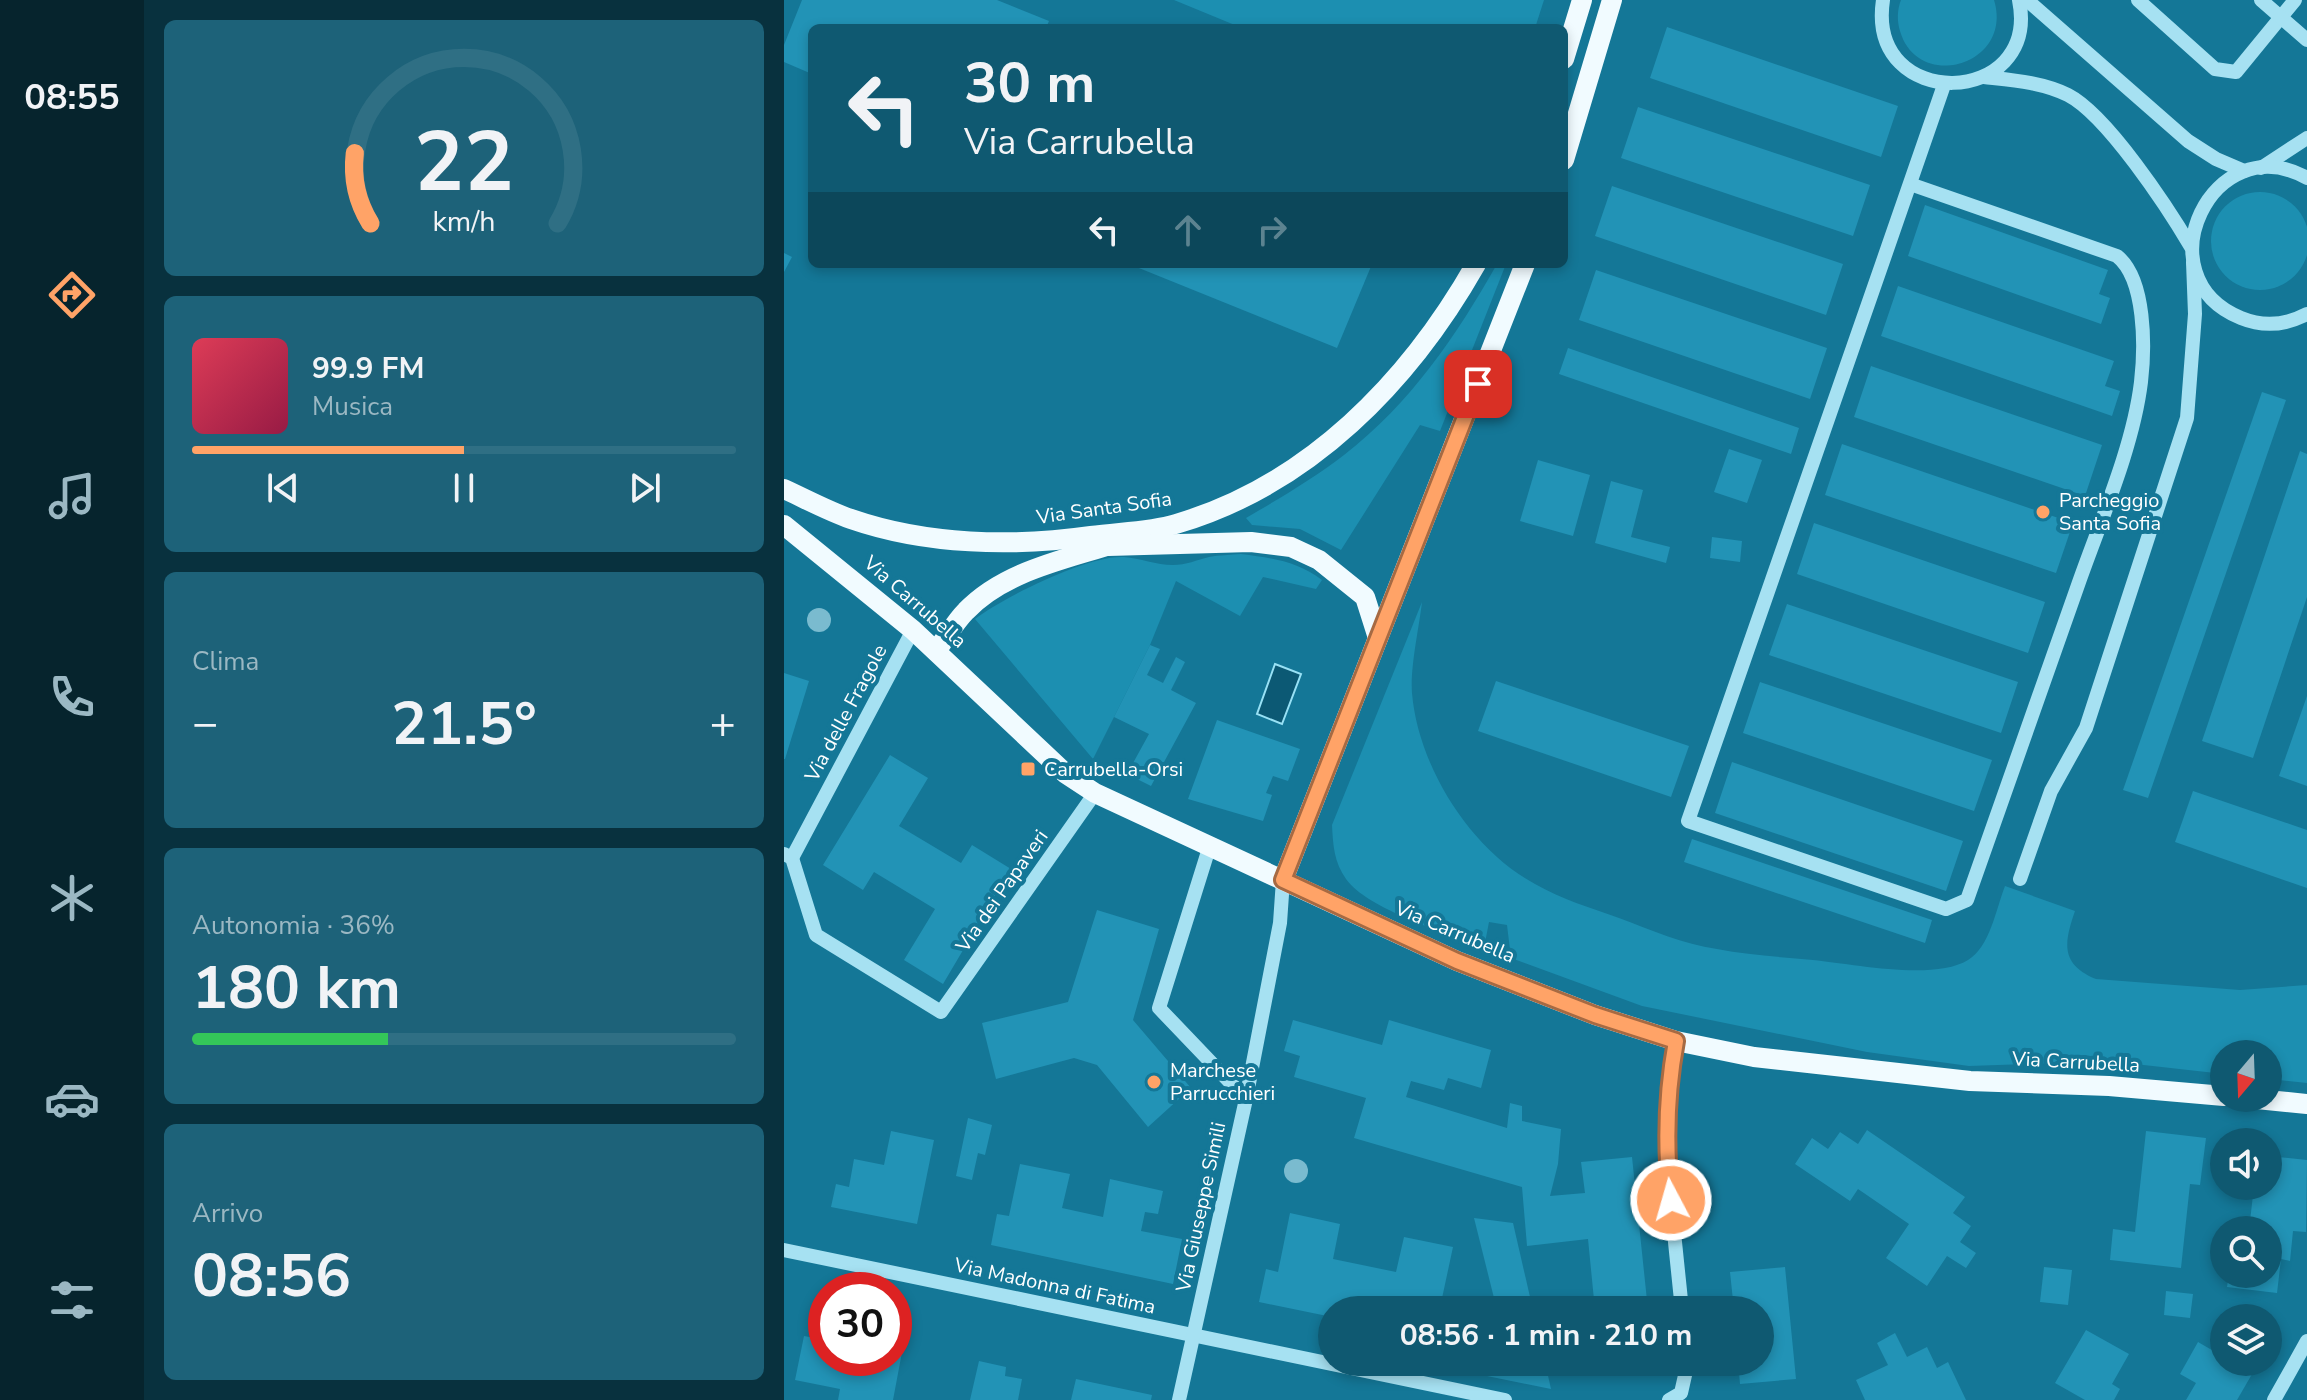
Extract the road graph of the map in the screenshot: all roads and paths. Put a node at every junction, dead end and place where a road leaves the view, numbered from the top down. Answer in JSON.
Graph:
{"nodes":[{"id":1,"x":1582,"y":0,"type":"edge"},
{"id":2,"x":1612,"y":0,"type":"edge"},
{"id":3,"x":1883,"y":0,"type":"edge"},
{"id":4,"x":2019,"y":0,"type":"edge"},
{"id":5,"x":2027,"y":0,"type":"edge"},
{"id":6,"x":2138,"y":0,"type":"edge"},
{"id":7,"x":2261,"y":0,"type":"edge"},
{"id":8,"x":2295,"y":0,"type":"edge"},
{"id":9,"x":2279,"y":17,"type":"junction"},
{"id":10,"x":2307,"y":40,"type":"edge"},
{"id":11,"x":1568,"y":46,"type":"edge"},
{"id":12,"x":1984,"y":77,"type":"junction"},
{"id":13,"x":1944,"y":85,"type":"junction"},
{"id":14,"x":2307,"y":138,"type":"edge"},
{"id":15,"x":1568,"y":147,"type":"edge"},
{"id":16,"x":2261,"y":168,"type":"junction"},
{"id":17,"x":2244,"y":171,"type":"junction"},
{"id":18,"x":2307,"y":178,"type":"edge"},
{"id":19,"x":1910,"y":184,"type":"junction"},
{"id":20,"x":2192,"y":255,"type":"junction"},
{"id":21,"x":1474,"y":268,"type":"edge"},
{"id":22,"x":1523,"y":268,"type":"edge"},
{"id":23,"x":2304,"y":319,"type":"edge"},
{"id":24,"x":784,"y":489,"type":"edge"},
{"id":25,"x":784,"y":525,"type":"edge"},
{"id":26,"x":1173,"y":525,"type":"junction"},
{"id":27,"x":1108,"y":546,"type":"junction"},
{"id":28,"x":913,"y":630,"type":"junction"},
{"id":29,"x":1378,"y":638,"type":"junction"},
{"id":30,"x":936,"y":651,"type":"junction"},
{"id":31,"x":1095,"y":793,"type":"junction"},
{"id":32,"x":1210,"y":845,"type":"junction"},
{"id":33,"x":788,"y":856,"type":"edge"},
{"id":34,"x":2020,"y":879,"type":"dead end"},
{"id":35,"x":1283,"y":880,"type":"junction"},
{"id":36,"x":1676,"y":1041,"type":"junction"},
{"id":37,"x":2210,"y":1095,"type":"edge"},
{"id":38,"x":1246,"y":1099,"type":"junction"},
{"id":39,"x":2282,"y":1102,"type":"edge"},
{"id":40,"x":2307,"y":1104,"type":"edge"},
{"id":41,"x":784,"y":1250,"type":"edge"},
{"id":42,"x":1681,"y":1296,"type":"edge"},
{"id":43,"x":1193,"y":1335,"type":"junction"},
{"id":44,"x":2307,"y":1341,"type":"edge"},
{"id":45,"x":1685,"y":1376,"type":"edge"},
{"id":46,"x":1179,"y":1400,"type":"edge"},
{"id":47,"x":1505,"y":1400,"type":"edge"},
{"id":48,"x":1669,"y":1400,"type":"edge"},
{"id":49,"x":2274,"y":1400,"type":"edge"}],
"edges":[{"from":1,"to":11,"type":"main road"},
{"from":2,"to":15,"type":"main road"},
{"from":3,"to":13,"type":"street"},
{"from":4,"to":12,"type":"street"},
{"from":5,"to":17,"type":"street"},
{"from":6,"to":9,"type":"street"},
{"from":7,"to":9,"type":"street"},
{"from":8,"to":9,"type":"street"},
{"from":9,"to":10,"type":"street"},
{"from":12,"to":13,"type":"street"},
{"from":12,"to":20,"type":"street"},
{"from":13,"to":19,"type":"street"},
{"from":14,"to":16,"type":"street"},
{"from":16,"to":17,"type":"street"},
{"from":16,"to":18,"type":"street"},
{"from":17,"to":20,"type":"street"},
{"from":19,"to":19,"type":"street"},
{"from":20,"to":23,"type":"street"},
{"from":20,"to":34,"type":"street"},
{"from":21,"to":26,"type":"main road","name":"Via Santa Sofia"},
{"from":22,"to":29,"type":"main road"},
{"from":24,"to":26,"type":"main road","name":"Via Santa Sofia"},
{"from":25,"to":28,"type":"main road","name":"Via Carrubella"},
{"from":26,"to":27,"type":"main road"},
{"from":27,"to":29,"type":"main road"},
{"from":27,"to":30,"type":"main road"},
{"from":28,"to":30,"type":"main road","name":"Via Carrubella"},
{"from":28,"to":33,"type":"street","name":"Via delle Fragole"},
{"from":29,"to":35,"type":"main road"},
{"from":30,"to":31,"type":"main road","name":"Via Carrubella"},
{"from":31,"to":32,"type":"main road","name":"Via Carrubella"},
{"from":31,"to":33,"type":"street","name":"Via dei Papaveri"},
{"from":32,"to":35,"type":"main road","name":"Via Carrubella"},
{"from":32,"to":38,"type":"street"},
{"from":35,"to":36,"type":"main road","name":"Via Carrubella"},
{"from":35,"to":38,"type":"street","name":"Via Giuseppe Simili"},
{"from":36,"to":37,"type":"main road","name":"Via Carrubella"},
{"from":36,"to":42,"type":"street"},
{"from":38,"to":43,"type":"street","name":"Via Giuseppe Simili"},
{"from":39,"to":40,"type":"main road"},
{"from":41,"to":43,"type":"street","name":"Via Madonna di Fatima"},
{"from":43,"to":46,"type":"street","name":"Via Giuseppe Simili"},
{"from":43,"to":47,"type":"street","name":"Via Madonna di Fatima"},
{"from":44,"to":49,"type":"street"},
{"from":45,"to":48,"type":"street"}]}
